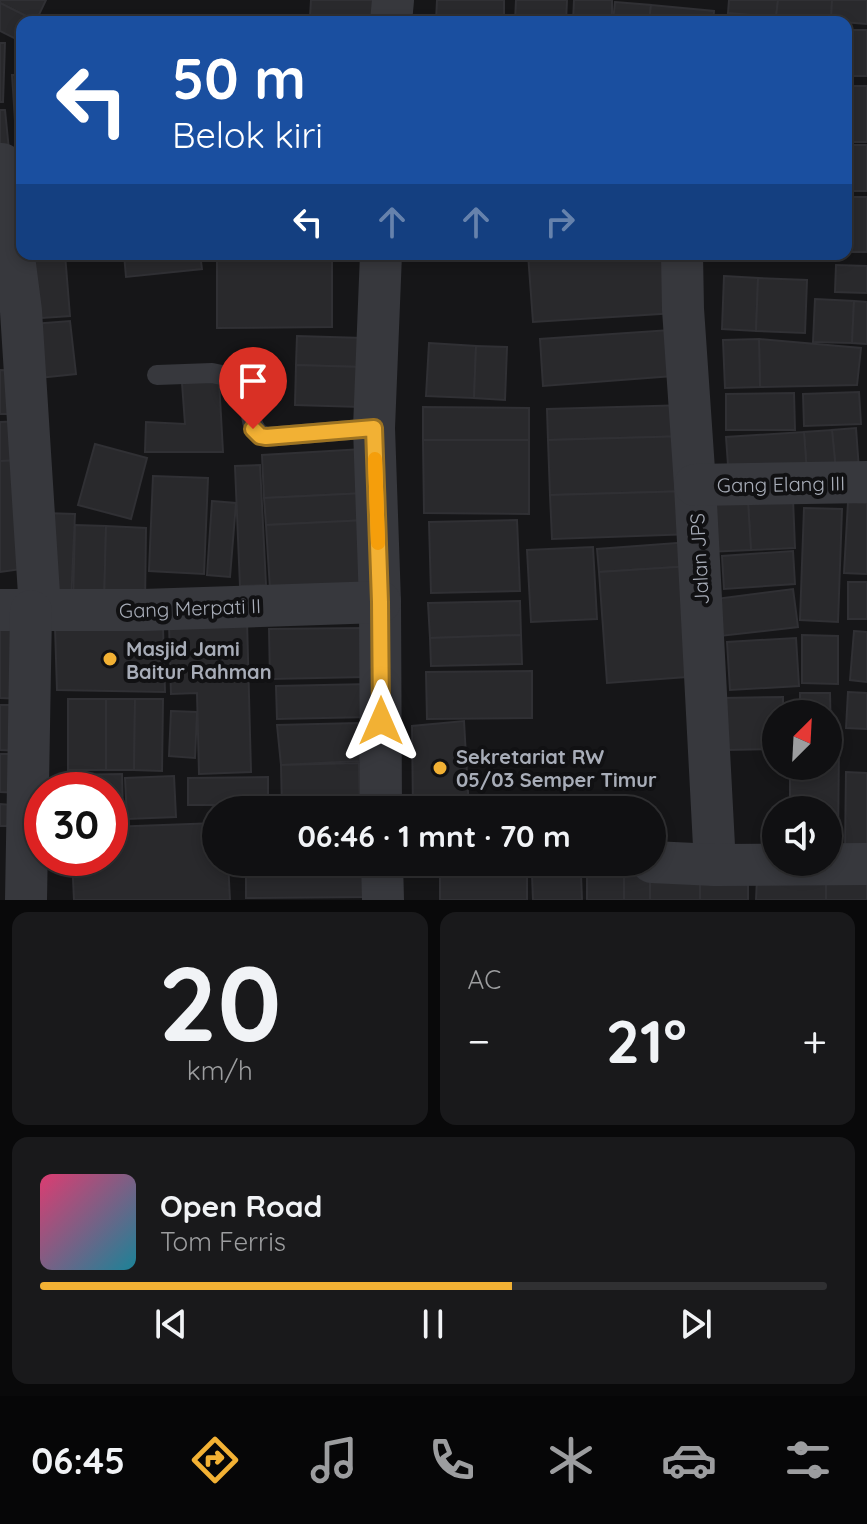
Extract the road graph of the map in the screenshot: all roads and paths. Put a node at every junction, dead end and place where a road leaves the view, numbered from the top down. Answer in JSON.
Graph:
{"nodes":[{"id":1,"x":8,"y":162,"type":"edge"},
{"id":2,"x":16,"y":254,"type":"edge"},
{"id":3,"x":17,"y":260,"type":"edge"},
{"id":4,"x":381,"y":260,"type":"edge"},
{"id":5,"x":682,"y":260,"type":"edge"},
{"id":6,"x":157,"y":375,"type":"dead end"},
{"id":7,"x":374,"y":428,"type":"junction"},
{"id":8,"x":867,"y":482,"type":"edge"},
{"id":9,"x":695,"y":485,"type":"junction"},
{"id":10,"x":380,"y":602,"type":"junction"},
{"id":11,"x":24,"y":610,"type":"edge"},
{"id":12,"x":381,"y":796,"type":"edge"},
{"id":13,"x":666,"y":863,"type":"edge"},
{"id":14,"x":867,"y":864,"type":"edge"},
{"id":15,"x":715,"y":865,"type":"junction"},
{"id":16,"x":382,"y":876,"type":"edge"},
{"id":17,"x":26,"y":900,"type":"edge"},
{"id":18,"x":383,"y":900,"type":"edge"}],
"edges":[{"from":1,"to":2,"type":"street"},
{"from":3,"to":11,"type":"street"},
{"from":4,"to":7,"type":"street"},
{"from":5,"to":9,"type":"street","name":"Jalan JPS"},
{"from":6,"to":7,"type":"lane"},
{"from":7,"to":10,"type":"street"},
{"from":8,"to":9,"type":"street","name":"Gang Elang III"},
{"from":9,"to":15,"type":"street","name":"Jalan JPS"},
{"from":10,"to":11,"type":"street","name":"Gang Merpati II"},
{"from":10,"to":12,"type":"street"},
{"from":11,"to":17,"type":"street"},
{"from":13,"to":15,"type":"street"},
{"from":14,"to":15,"type":"street"},
{"from":16,"to":18,"type":"street"}]}
